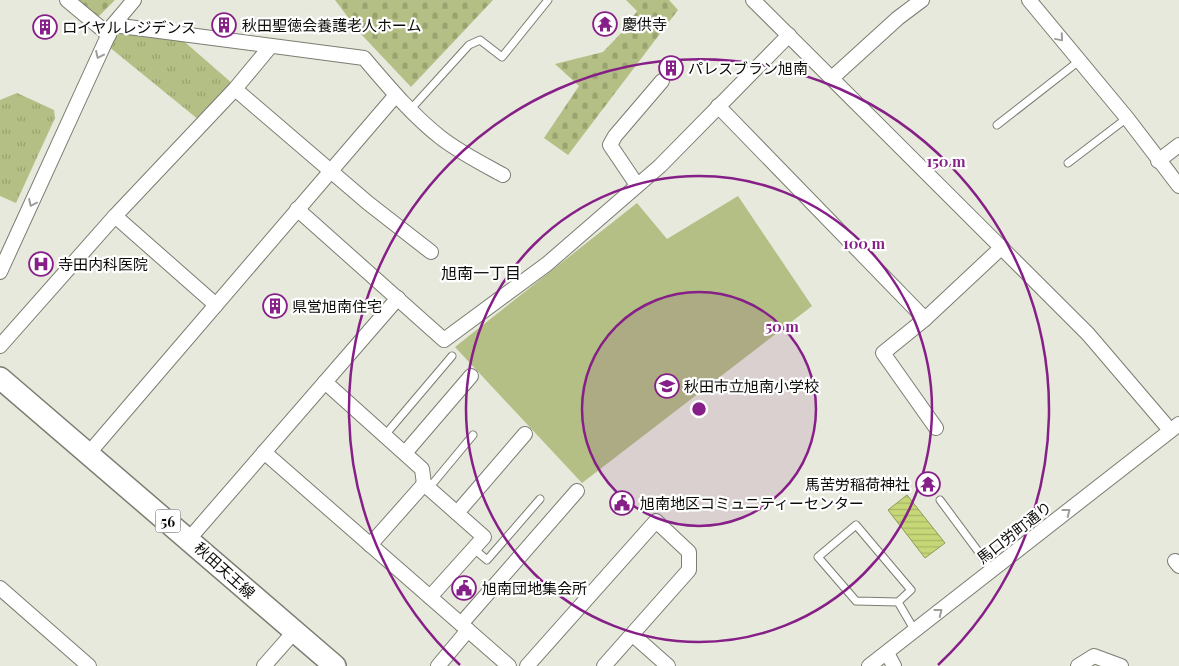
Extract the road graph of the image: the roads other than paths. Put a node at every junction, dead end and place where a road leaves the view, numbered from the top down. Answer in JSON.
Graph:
{"nodes":[{"id":1,"x":67,"y":0,"type":"edge"},
{"id":2,"x":134,"y":0,"type":"edge"},
{"id":3,"x":548,"y":0,"type":"edge"},
{"id":4,"x":753,"y":0,"type":"edge"},
{"id":5,"x":922,"y":0,"type":"edge"},
{"id":6,"x":1029,"y":0,"type":"edge"},
{"id":7,"x":111,"y":30,"type":"junction"},
{"id":8,"x":789,"y":35,"type":"junction"},
{"id":9,"x":270,"y":47,"type":"junction"},
{"id":10,"x":1079,"y":61,"type":"junction"},
{"id":11,"x":832,"y":78,"type":"junction"},
{"id":12,"x":662,"y":81,"type":"dead end"},
{"id":13,"x":235,"y":89,"type":"junction"},
{"id":14,"x":396,"y":95,"type":"junction"},
{"id":15,"x":718,"y":106,"type":"junction"},
{"id":16,"x":410,"y":110,"type":"junction"},
{"id":17,"x":1127,"y":118,"type":"junction"},
{"id":18,"x":997,"y":126,"type":"dead end"},
{"id":19,"x":1179,"y":145,"type":"edge"},
{"id":20,"x":1158,"y":161,"type":"junction"},
{"id":21,"x":1068,"y":164,"type":"dead end"},
{"id":22,"x":330,"y":169,"type":"junction"},
{"id":23,"x":503,"y":174,"type":"dead end"},
{"id":24,"x":637,"y":185,"type":"junction"},
{"id":25,"x":1179,"y":186,"type":"edge"},
{"id":26,"x":297,"y":209,"type":"junction"},
{"id":27,"x":115,"y":216,"type":"junction"},
{"id":28,"x":1002,"y":247,"type":"junction"},
{"id":29,"x":431,"y":252,"type":"dead end"},
{"id":30,"x":0,"y":272,"type":"edge"},
{"id":31,"x":398,"y":298,"type":"junction"},
{"id":32,"x":216,"y":305,"type":"junction"},
{"id":33,"x":924,"y":320,"type":"junction"},
{"id":34,"x":0,"y":346,"type":"edge"},
{"id":35,"x":452,"y":356,"type":"dead end"},
{"id":36,"x":471,"y":376,"type":"dead end"},
{"id":37,"x":0,"y":378,"type":"edge"},
{"id":38,"x":325,"y":382,"type":"junction"},
{"id":39,"x":1175,"y":427,"type":"edge"},
{"id":40,"x":936,"y":428,"type":"dead end"},
{"id":41,"x":525,"y":434,"type":"dead end"},
{"id":42,"x":385,"y":435,"type":"junction"},
{"id":43,"x":473,"y":435,"type":"dead end"},
{"id":44,"x":264,"y":452,"type":"junction"},
{"id":45,"x":89,"y":453,"type":"junction"},
{"id":46,"x":405,"y":453,"type":"junction"},
{"id":47,"x":427,"y":486,"type":"junction"},
{"id":48,"x":577,"y":491,"type":"dead end"},
{"id":49,"x":540,"y":499,"type":"dead end"},
{"id":50,"x":940,"y":500,"type":"dead end"},
{"id":51,"x":457,"y":513,"type":"junction"},
{"id":52,"x":189,"y":539,"type":"junction"},
{"id":53,"x":370,"y":545,"type":"junction"},
{"id":54,"x":474,"y":549,"type":"junction"},
{"id":55,"x":992,"y":570,"type":"junction"},
{"id":56,"x":0,"y":588,"type":"edge"},
{"id":57,"x":430,"y":597,"type":"junction"},
{"id":58,"x":898,"y":602,"type":"junction"},
{"id":59,"x":464,"y":627,"type":"junction"},
{"id":60,"x":915,"y":630,"type":"junction"},
{"id":61,"x":294,"y":632,"type":"junction"},
{"id":62,"x":633,"y":635,"type":"junction"},
{"id":63,"x":887,"y":653,"type":"junction"},
{"id":64,"x":84,"y":664,"type":"edge"},
{"id":65,"x":264,"y":666,"type":"edge"},
{"id":66,"x":335,"y":666,"type":"edge"},
{"id":67,"x":438,"y":666,"type":"edge"},
{"id":68,"x":509,"y":666,"type":"edge"},
{"id":69,"x":527,"y":666,"type":"edge"},
{"id":70,"x":604,"y":666,"type":"edge"},
{"id":71,"x":668,"y":666,"type":"edge"},
{"id":72,"x":869,"y":666,"type":"edge"},
{"id":73,"x":894,"y":666,"type":"edge"},
{"id":74,"x":1078,"y":666,"type":"edge"},
{"id":75,"x":1121,"y":666,"type":"edge"}],
"edges":[{"from":1,"to":7,"type":"street"},
{"from":2,"to":7,"type":"street"},
{"from":3,"to":16,"type":"lane"},
{"from":4,"to":8,"type":"street"},
{"from":5,"to":11,"type":"street"},
{"from":6,"to":10,"type":"street","one_way":true},
{"from":7,"to":9,"type":"street"},
{"from":7,"to":30,"type":"street","one_way":true},
{"from":8,"to":11,"type":"street"},
{"from":8,"to":15,"type":"street"},
{"from":9,"to":13,"type":"street"},
{"from":9,"to":14,"type":"street"},
{"from":10,"to":17,"type":"street"},
{"from":10,"to":18,"type":"lane"},
{"from":11,"to":28,"type":"street"},
{"from":12,"to":24,"type":"street"},
{"from":13,"to":22,"type":"street"},
{"from":13,"to":27,"type":"street"},
{"from":14,"to":16,"type":"street"},
{"from":14,"to":22,"type":"street"},
{"from":15,"to":24,"type":"street"},
{"from":15,"to":33,"type":"street"},
{"from":16,"to":23,"type":"street"},
{"from":17,"to":20,"type":"street"},
{"from":17,"to":21,"type":"lane"},
{"from":19,"to":20,"type":"street"},
{"from":20,"to":25,"type":"street"},
{"from":22,"to":26,"type":"street"},
{"from":22,"to":29,"type":"street"},
{"from":24,"to":31,"type":"street"},
{"from":26,"to":31,"type":"street"},
{"from":26,"to":32,"type":"street"},
{"from":27,"to":32,"type":"street"},
{"from":27,"to":34,"type":"street"},
{"from":28,"to":33,"type":"street"},
{"from":28,"to":39,"type":"street"},
{"from":31,"to":38,"type":"street"},
{"from":32,"to":45,"type":"street"},
{"from":33,"to":40,"type":"street"},
{"from":35,"to":42,"type":"lane"},
{"from":36,"to":46,"type":"street"},
{"from":37,"to":45,"type":"main road","name":"秋田天王線","number":"56"},
{"from":38,"to":42,"type":"street"},
{"from":38,"to":44,"type":"street"},
{"from":55,"to":39,"type":"street","name":"馬口労町通り","one_way":true},
{"from":41,"to":51,"type":"street"},
{"from":42,"to":46,"type":"street"},
{"from":43,"to":47,"type":"lane"},
{"from":44,"to":52,"type":"street"},
{"from":44,"to":53,"type":"street"},
{"from":45,"to":52,"type":"main road","name":"秋田天王線","number":"56"},
{"from":46,"to":47,"type":"street"},
{"from":47,"to":51,"type":"street"},
{"from":47,"to":53,"type":"street"},
{"from":48,"to":59,"type":"street"},
{"from":49,"to":54,"type":"lane"},
{"from":50,"to":55,"type":"lane"},
{"from":51,"to":54,"type":"street"},
{"from":52,"to":61,"type":"main road","name":"秋田天王線","number":"56"},
{"from":53,"to":57,"type":"street"},
{"from":54,"to":57,"type":"street"},
{"from":60,"to":55,"type":"street","name":"馬口労町通り","one_way":true},
{"from":56,"to":64,"type":"street"},
{"from":57,"to":59,"type":"street"},
{"from":58,"to":58,"type":"lane"},
{"from":58,"to":60,"type":"lane"},
{"from":59,"to":67,"type":"street"},
{"from":59,"to":68,"type":"street"},
{"from":60,"to":63,"type":"street","name":"馬口労町通り"},
{"from":61,"to":65,"type":"street"},
{"from":61,"to":66,"type":"main road","name":"秋田天王線","number":"56"},
{"from":62,"to":69,"type":"street"},
{"from":62,"to":70,"type":"street"},
{"from":62,"to":71,"type":"street"},
{"from":63,"to":72,"type":"street","name":"馬口労町通り"},
{"from":63,"to":73,"type":"street"},
{"from":74,"to":75,"type":"street"}]}
